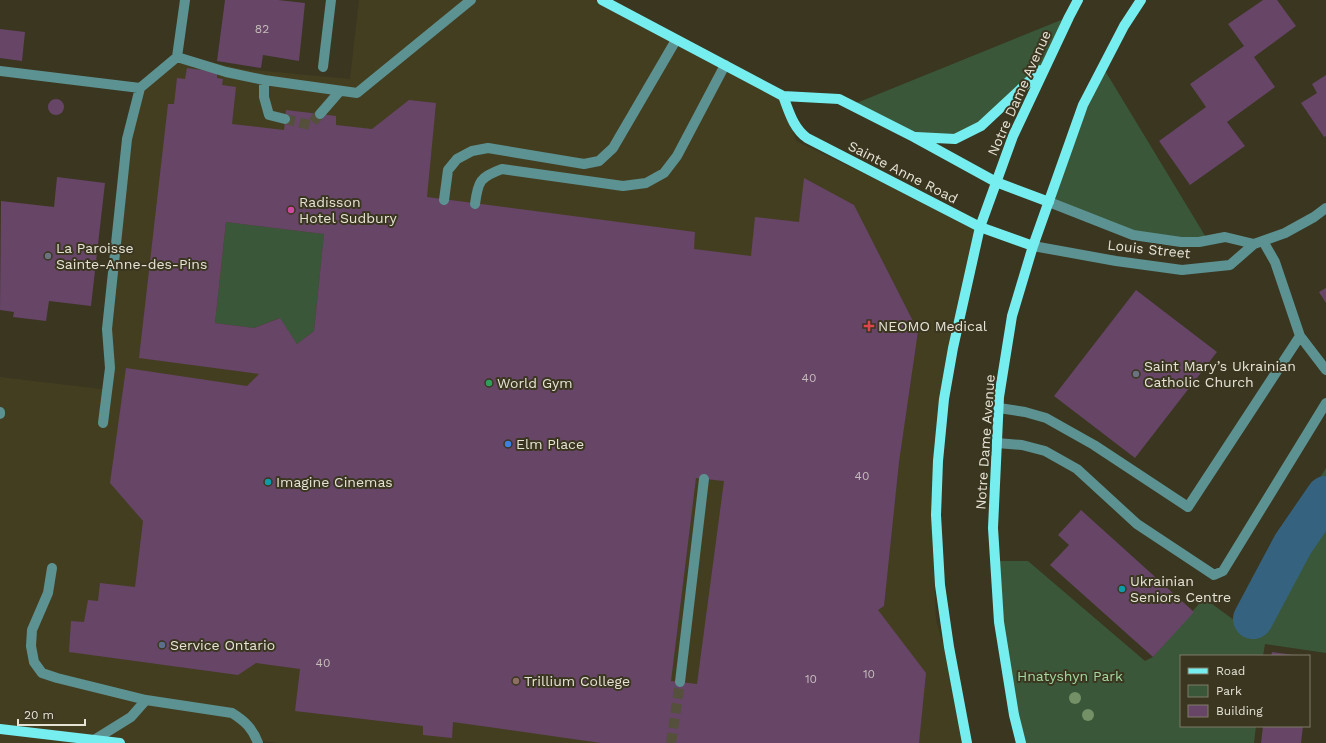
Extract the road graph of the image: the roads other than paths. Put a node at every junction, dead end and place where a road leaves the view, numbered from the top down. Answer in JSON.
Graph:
{"nodes":[{"id":1,"x":185,"y":0,"type":"edge"},
{"id":2,"x":331,"y":0,"type":"edge"},
{"id":3,"x":471,"y":0,"type":"edge"},
{"id":4,"x":602,"y":0,"type":"edge"},
{"id":5,"x":1078,"y":0,"type":"edge"},
{"id":6,"x":1141,"y":0,"type":"edge"},
{"id":7,"x":676,"y":40,"type":"junction"},
{"id":8,"x":177,"y":57,"type":"junction"},
{"id":9,"x":1046,"y":64,"type":"junction"},
{"id":10,"x":725,"y":65,"type":"junction"},
{"id":11,"x":323,"y":67,"type":"dead end"},
{"id":12,"x":0,"y":71,"type":"edge"},
{"id":13,"x":264,"y":80,"type":"junction"},
{"id":14,"x":140,"y":88,"type":"junction"},
{"id":15,"x":340,"y":91,"type":"junction"},
{"id":16,"x":783,"y":96,"type":"junction"},
{"id":17,"x":320,"y":114,"type":"tunnel mouth"},
{"id":18,"x":285,"y":119,"type":"tunnel mouth"},
{"id":19,"x":914,"y":137,"type":"junction"},
{"id":20,"x":996,"y":182,"type":"junction"},
{"id":21,"x":444,"y":200,"type":"dead end"},
{"id":22,"x":1049,"y":202,"type":"junction"},
{"id":23,"x":476,"y":204,"type":"dead end"},
{"id":24,"x":1326,"y":208,"type":"edge"},
{"id":25,"x":980,"y":227,"type":"junction"},
{"id":26,"x":1258,"y":243,"type":"junction"},
{"id":27,"x":1033,"y":246,"type":"junction"},
{"id":28,"x":1300,"y":336,"type":"junction"},
{"id":29,"x":1326,"y":370,"type":"edge"},
{"id":30,"x":1326,"y":403,"type":"edge"},
{"id":31,"x":999,"y":408,"type":"junction"},
{"id":32,"x":102,"y":423,"type":"dead end"},
{"id":33,"x":997,"y":443,"type":"junction"},
{"id":34,"x":704,"y":480,"type":"dead end"},
{"id":35,"x":52,"y":568,"type":"dead end"},
{"id":36,"x":680,"y":682,"type":"tunnel mouth"},
{"id":37,"x":146,"y":700,"type":"junction"},
{"id":38,"x":0,"y":729,"type":"edge"},
{"id":39,"x":94,"y":740,"type":"junction"},
{"id":40,"x":120,"y":743,"type":"edge"},
{"id":41,"x":258,"y":743,"type":"edge"},
{"id":42,"x":967,"y":743,"type":"edge"},
{"id":43,"x":1021,"y":743,"type":"edge"}],
"edges":[{"from":1,"to":8,"type":"street"},
{"from":2,"to":11,"type":"street"},
{"from":3,"to":15,"type":"street"},
{"from":4,"to":7,"type":"main road"},
{"from":5,"to":9,"type":"main road","name":"Notre Dame Avenue"},
{"from":6,"to":22,"type":"main road","name":"Notre Dame Avenue"},
{"from":7,"to":10,"type":"main road"},
{"from":7,"to":21,"type":"street"},
{"from":8,"to":13,"type":"street"},
{"from":8,"to":14,"type":"street"},
{"from":9,"to":19,"type":"main road"},
{"from":9,"to":20,"type":"main road","name":"Notre Dame Avenue"},
{"from":10,"to":16,"type":"main road"},
{"from":10,"to":23,"type":"street"},
{"from":12,"to":14,"type":"street"},
{"from":13,"to":15,"type":"street"},
{"from":13,"to":18,"type":"street"},
{"from":14,"to":32,"type":"street"},
{"from":15,"to":17,"type":"street"},
{"from":16,"to":19,"type":"main road"},
{"from":16,"to":25,"type":"main road","name":"Sainte Anne Road"},
{"from":19,"to":20,"type":"main road"},
{"from":20,"to":22,"type":"main road"},
{"from":20,"to":25,"type":"main road","name":"Notre Dame Avenue"},
{"from":22,"to":26,"type":"street","name":"Louis Street"},
{"from":22,"to":27,"type":"main road","name":"Notre Dame Avenue"},
{"from":24,"to":26,"type":"street","name":"Louis Street"},
{"from":25,"to":27,"type":"main road","name":"Sainte Anne Road"},
{"from":25,"to":42,"type":"main road","name":"Notre Dame Avenue"},
{"from":26,"to":27,"type":"street","name":"Louis Street"},
{"from":26,"to":28,"type":"street"},
{"from":27,"to":31,"type":"main road","name":"Notre Dame Avenue"},
{"from":28,"to":29,"type":"street"},
{"from":28,"to":31,"type":"street"},
{"from":30,"to":33,"type":"street"},
{"from":31,"to":33,"type":"main road","name":"Notre Dame Avenue"},
{"from":33,"to":43,"type":"main road","name":"Notre Dame Avenue"},
{"from":34,"to":36,"type":"street"},
{"from":35,"to":37,"type":"street"},
{"from":37,"to":39,"type":"street"},
{"from":37,"to":41,"type":"street"},
{"from":38,"to":39,"type":"main road"},
{"from":39,"to":40,"type":"main road"}]}
